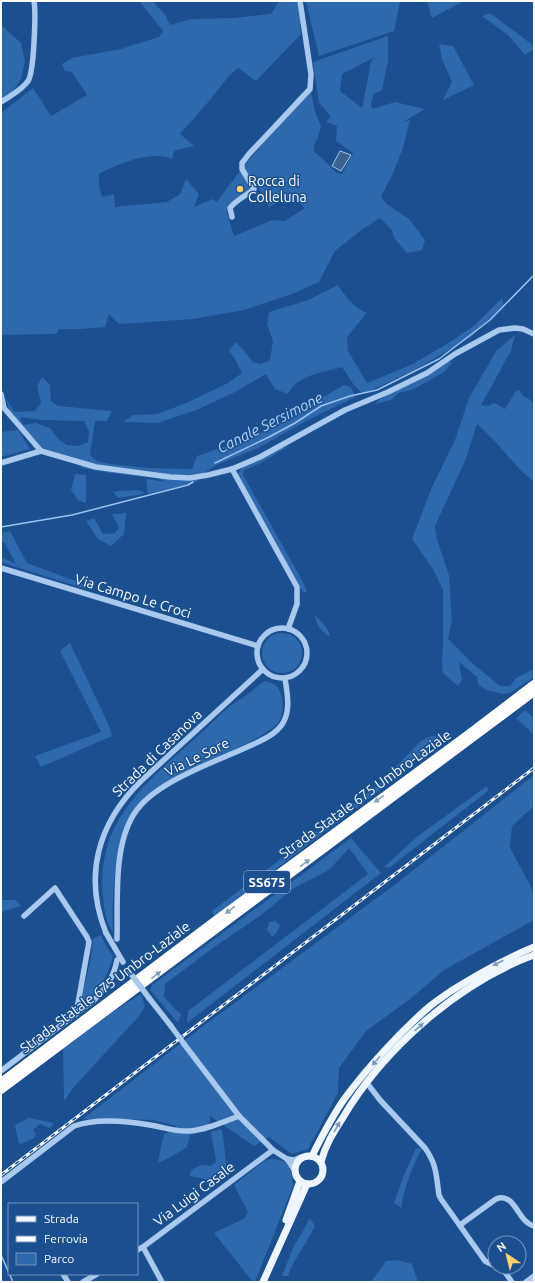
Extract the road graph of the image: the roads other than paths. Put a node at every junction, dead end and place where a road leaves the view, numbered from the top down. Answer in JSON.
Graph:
{"nodes":[{"id":1,"x":34,"y":1,"type":"edge"},
{"id":2,"x":300,"y":1,"type":"edge"},
{"id":3,"x":1,"y":102,"type":"edge"},
{"id":4,"x":232,"y":217,"type":"dead end"},
{"id":5,"x":534,"y":334,"type":"edge"},
{"id":6,"x":1,"y":394,"type":"edge"},
{"id":7,"x":41,"y":452,"type":"junction"},
{"id":8,"x":1,"y":463,"type":"edge"},
{"id":9,"x":232,"y":469,"type":"junction"},
{"id":10,"x":1,"y":568,"type":"edge"},
{"id":11,"x":288,"y":629,"type":"junction"},
{"id":12,"x":258,"y":646,"type":"junction"},
{"id":13,"x":263,"y":669,"type":"junction"},
{"id":14,"x":285,"y":678,"type":"junction"},
{"id":15,"x":534,"y":684,"type":"edge"},
{"id":16,"x":534,"y":692,"type":"edge"},
{"id":17,"x":24,"y":916,"type":"dead end"},
{"id":18,"x":117,"y":939,"type":"dead end"},
{"id":19,"x":534,"y":947,"type":"edge"},
{"id":20,"x":534,"y":955,"type":"edge"},
{"id":21,"x":117,"y":960,"type":"dead end"},
{"id":22,"x":76,"y":1014,"type":"junction"},
{"id":23,"x":1,"y":1071,"type":"edge"},
{"id":24,"x":1,"y":1082,"type":"edge"},
{"id":25,"x":367,"y":1083,"type":"junction"},
{"id":26,"x":1,"y":1090,"type":"edge"},
{"id":27,"x":239,"y":1116,"type":"junction"},
{"id":28,"x":273,"y":1150,"type":"junction"},
{"id":29,"x":312,"y":1156,"type":"junction"},
{"id":30,"x":301,"y":1158,"type":"junction"},
{"id":31,"x":287,"y":1159,"type":"junction"},
{"id":32,"x":321,"y":1162,"type":"junction"},
{"id":33,"x":295,"y":1171,"type":"junction"},
{"id":34,"x":1,"y":1182,"type":"edge"},
{"id":35,"x":304,"y":1182,"type":"junction"},
{"id":36,"x":460,"y":1225,"type":"junction"},
{"id":37,"x":534,"y":1226,"type":"edge"},
{"id":38,"x":143,"y":1247,"type":"junction"},
{"id":39,"x":138,"y":1250,"type":"edge"},
{"id":40,"x":487,"y":1262,"type":"edge"},
{"id":41,"x":95,"y":1275,"type":"edge"},
{"id":42,"x":534,"y":1276,"type":"edge"},
{"id":43,"x":266,"y":1279,"type":"edge"},
{"id":44,"x":83,"y":1282,"type":"edge"},
{"id":45,"x":162,"y":1282,"type":"edge"},
{"id":46,"x":526,"y":1282,"type":"edge"}],
"edges":[{"from":1,"to":3,"type":"street"},
{"from":2,"to":4,"type":"street"},
{"from":5,"to":9,"type":"street"},
{"from":6,"to":7,"type":"street"},
{"from":7,"to":8,"type":"street"},
{"from":7,"to":9,"type":"street"},
{"from":9,"to":11,"type":"street"},
{"from":10,"to":12,"type":"street","name":"Via Campo Le Croci"},
{"from":11,"to":12,"type":"street"},
{"from":11,"to":14,"type":"street"},
{"from":12,"to":13,"type":"street"},
{"from":13,"to":14,"type":"street"},
{"from":13,"to":27,"type":"street","name":"Strada di Casanova","bridge":true},
{"from":14,"to":18,"type":"street","name":"Via Le Sore"},
{"from":15,"to":24,"type":"highway","name":"Strada Statale 675 Umbro-Laziale","number":"SS675","one_way":true},
{"from":26,"to":16,"type":"highway","name":"Strada Statale 675 Umbro-Laziale","number":"SS675","one_way":true},
{"from":17,"to":22,"type":"street"},
{"from":19,"to":29,"type":"main road","one_way":true},
{"from":25,"to":20,"type":"main road","one_way":true},
{"from":21,"to":22,"type":"street"},
{"from":22,"to":23,"type":"street"},
{"from":32,"to":25,"type":"main road","one_way":true},
{"from":25,"to":36,"type":"street"},
{"from":27,"to":28,"type":"street"},
{"from":27,"to":34,"type":"street"},
{"from":28,"to":31,"type":"street"},
{"from":28,"to":38,"type":"street","name":"Via Luigi Casale"},
{"from":29,"to":30,"type":"main road"},
{"from":29,"to":32,"type":"main road"},
{"from":30,"to":31,"type":"street"},
{"from":30,"to":33,"type":"main road"},
{"from":31,"to":33,"type":"street"},
{"from":32,"to":35,"type":"main road"},
{"from":33,"to":35,"type":"main road"},
{"from":35,"to":43,"type":"main road"},
{"from":36,"to":37,"type":"street"},
{"from":36,"to":40,"type":"street"},
{"from":38,"to":39,"type":"street","name":"Via Luigi Casale"},
{"from":38,"to":45,"type":"street"},
{"from":41,"to":44,"type":"street"},
{"from":42,"to":46,"type":"street"}]}
